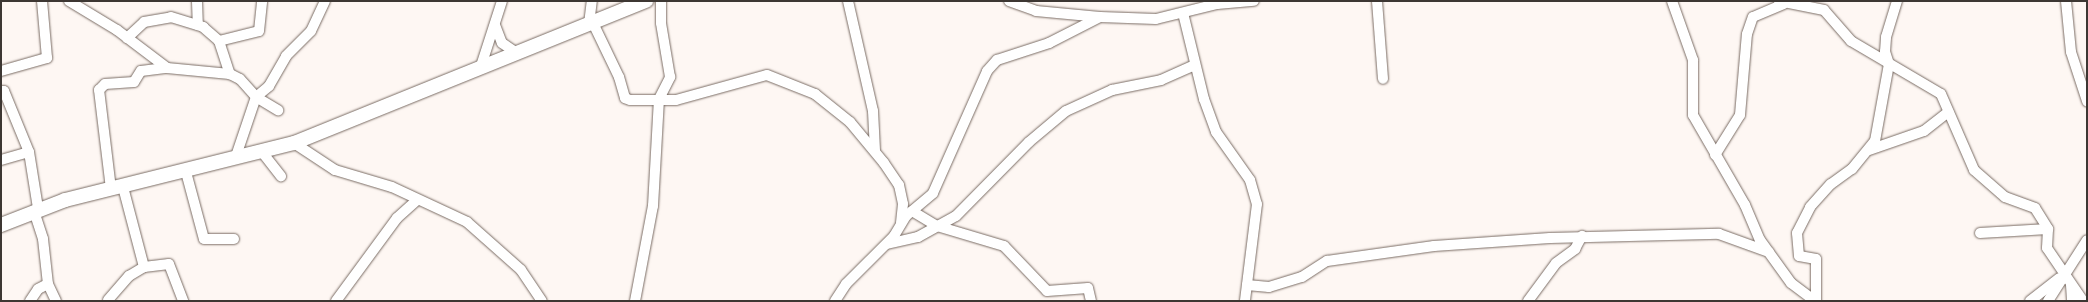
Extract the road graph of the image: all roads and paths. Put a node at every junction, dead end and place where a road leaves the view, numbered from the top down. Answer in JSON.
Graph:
{"nodes":[{"id":1,"x":42,"y":1,"type":"edge"},
{"id":2,"x":69,"y":1,"type":"edge"},
{"id":3,"x":197,"y":1,"type":"edge"},
{"id":4,"x":262,"y":1,"type":"edge"},
{"id":5,"x":325,"y":1,"type":"edge"},
{"id":6,"x":502,"y":1,"type":"edge"},
{"id":7,"x":592,"y":1,"type":"edge"},
{"id":8,"x":646,"y":1,"type":"edge"},
{"id":9,"x":661,"y":1,"type":"edge"},
{"id":10,"x":848,"y":1,"type":"edge"},
{"id":11,"x":1009,"y":1,"type":"edge"},
{"id":12,"x":1254,"y":1,"type":"edge"},
{"id":13,"x":1377,"y":1,"type":"edge"},
{"id":14,"x":1672,"y":1,"type":"edge"},
{"id":15,"x":1898,"y":1,"type":"edge"},
{"id":16,"x":2066,"y":1,"type":"edge"},
{"id":17,"x":1781,"y":3,"type":"edge"},
{"id":18,"x":1182,"y":13,"type":"junction"},
{"id":19,"x":1100,"y":17,"type":"junction"},
{"id":20,"x":591,"y":23,"type":"junction"},
{"id":21,"x":198,"y":25,"type":"junction"},
{"id":22,"x":495,"y":25,"type":"junction"},
{"id":23,"x":127,"y":38,"type":"junction"},
{"id":24,"x":219,"y":41,"type":"junction"},
{"id":25,"x":517,"y":54,"type":"junction"},
{"id":26,"x":1889,"y":64,"type":"junction"},
{"id":27,"x":1194,"y":65,"type":"junction"},
{"id":28,"x":481,"y":66,"type":"junction"},
{"id":29,"x":167,"y":68,"type":"junction"},
{"id":30,"x":1,"y":71,"type":"edge"},
{"id":31,"x":230,"y":74,"type":"junction"},
{"id":32,"x":1383,"y":79,"type":"dead end"},
{"id":33,"x":1,"y":91,"type":"edge"},
{"id":34,"x":256,"y":98,"type":"junction"},
{"id":35,"x":2087,"y":101,"type":"edge"},
{"id":36,"x":658,"y":102,"type":"junction"},
{"id":37,"x":278,"y":110,"type":"dead end"},
{"id":38,"x":1948,"y":112,"type":"junction"},
{"id":39,"x":294,"y":143,"type":"junction"},
{"id":40,"x":874,"y":150,"type":"junction"},
{"id":41,"x":1869,"y":150,"type":"junction"},
{"id":42,"x":29,"y":152,"type":"junction"},
{"id":43,"x":262,"y":152,"type":"junction"},
{"id":44,"x":1715,"y":155,"type":"junction"},
{"id":45,"x":235,"y":159,"type":"junction"},
{"id":46,"x":1,"y":160,"type":"edge"},
{"id":47,"x":186,"y":172,"type":"junction"},
{"id":48,"x":281,"y":176,"type":"dead end"},
{"id":49,"x":117,"y":188,"type":"junction"},
{"id":50,"x":418,"y":200,"type":"junction"},
{"id":51,"x":36,"y":209,"type":"junction"},
{"id":52,"x":912,"y":211,"type":"junction"},
{"id":53,"x":1,"y":225,"type":"edge"},
{"id":54,"x":900,"y":226,"type":"junction"},
{"id":55,"x":937,"y":226,"type":"junction"},
{"id":56,"x":2048,"y":229,"type":"junction"},
{"id":57,"x":1980,"y":233,"type":"dead end"},
{"id":58,"x":1582,"y":236,"type":"junction"},
{"id":59,"x":234,"y":238,"type":"dead end"},
{"id":60,"x":2087,"y":240,"type":"edge"},
{"id":61,"x":887,"y":244,"type":"junction"},
{"id":62,"x":1769,"y":252,"type":"junction"},
{"id":63,"x":144,"y":267,"type":"junction"},
{"id":64,"x":2064,"y":274,"type":"junction"},
{"id":65,"x":48,"y":284,"type":"junction"},
{"id":66,"x":1247,"y":285,"type":"junction"},
{"id":67,"x":2071,"y":285,"type":"junction"},
{"id":68,"x":106,"y":300,"type":"edge"},
{"id":69,"x":30,"y":301,"type":"edge"},
{"id":70,"x":56,"y":301,"type":"edge"},
{"id":71,"x":120,"y":301,"type":"edge"},
{"id":72,"x":183,"y":301,"type":"edge"},
{"id":73,"x":336,"y":301,"type":"edge"},
{"id":74,"x":542,"y":301,"type":"edge"},
{"id":75,"x":635,"y":301,"type":"edge"},
{"id":76,"x":835,"y":301,"type":"edge"},
{"id":77,"x":1091,"y":301,"type":"edge"},
{"id":78,"x":1245,"y":301,"type":"edge"},
{"id":79,"x":1528,"y":301,"type":"edge"},
{"id":80,"x":1816,"y":301,"type":"edge"},
{"id":81,"x":2030,"y":301,"type":"edge"},
{"id":82,"x":2048,"y":301,"type":"edge"},
{"id":83,"x":2072,"y":301,"type":"edge"},
{"id":84,"x":2083,"y":301,"type":"edge"}],
"edges":[{"from":1,"to":30,"type":"street"},
{"from":2,"to":23,"type":"street"},
{"from":3,"to":21,"type":"street"},
{"from":4,"to":24,"type":"street"},
{"from":5,"to":34,"type":"street"},
{"from":6,"to":22,"type":"street"},
{"from":7,"to":20,"type":"street"},
{"from":8,"to":20,"type":"street"},
{"from":9,"to":36,"type":"street"},
{"from":10,"to":40,"type":"street"},
{"from":11,"to":19,"type":"street"},
{"from":12,"to":18,"type":"street"},
{"from":13,"to":32,"type":"street"},
{"from":14,"to":44,"type":"street"},
{"from":15,"to":26,"type":"street"},
{"from":16,"to":35,"type":"street"},
{"from":17,"to":26,"type":"street"},
{"from":17,"to":44,"type":"street"},
{"from":18,"to":19,"type":"street"},
{"from":18,"to":27,"type":"street"},
{"from":19,"to":52,"type":"street"},
{"from":20,"to":25,"type":"street"},
{"from":20,"to":36,"type":"street"},
{"from":21,"to":23,"type":"street"},
{"from":21,"to":24,"type":"street"},
{"from":22,"to":25,"type":"street"},
{"from":22,"to":28,"type":"street"},
{"from":23,"to":29,"type":"street"},
{"from":24,"to":31,"type":"street"},
{"from":25,"to":28,"type":"street"},
{"from":26,"to":38,"type":"street"},
{"from":26,"to":41,"type":"street"},
{"from":27,"to":55,"type":"street"},
{"from":27,"to":66,"type":"street"},
{"from":28,"to":39,"type":"street"},
{"from":29,"to":31,"type":"street"},
{"from":29,"to":49,"type":"street"},
{"from":31,"to":34,"type":"street"},
{"from":33,"to":42,"type":"street"},
{"from":34,"to":37,"type":"street"},
{"from":34,"to":45,"type":"street"},
{"from":36,"to":40,"type":"street"},
{"from":36,"to":75,"type":"street"},
{"from":38,"to":41,"type":"street"},
{"from":38,"to":56,"type":"street"},
{"from":39,"to":43,"type":"street"},
{"from":39,"to":50,"type":"street"},
{"from":40,"to":54,"type":"street"},
{"from":41,"to":80,"type":"street"},
{"from":42,"to":46,"type":"street"},
{"from":42,"to":51,"type":"street"},
{"from":43,"to":45,"type":"street"},
{"from":43,"to":48,"type":"street"},
{"from":44,"to":62,"type":"street"},
{"from":45,"to":47,"type":"street"},
{"from":47,"to":49,"type":"street"},
{"from":47,"to":59,"type":"street"},
{"from":49,"to":51,"type":"street"},
{"from":49,"to":63,"type":"street"},
{"from":50,"to":73,"type":"street"},
{"from":50,"to":74,"type":"street"},
{"from":51,"to":53,"type":"street"},
{"from":51,"to":65,"type":"street"},
{"from":52,"to":54,"type":"street"},
{"from":52,"to":55,"type":"street"},
{"from":54,"to":61,"type":"street"},
{"from":55,"to":61,"type":"street"},
{"from":55,"to":77,"type":"street"},
{"from":56,"to":57,"type":"street"},
{"from":56,"to":64,"type":"street"},
{"from":58,"to":62,"type":"street"},
{"from":58,"to":66,"type":"street"},
{"from":58,"to":79,"type":"street"},
{"from":60,"to":64,"type":"street"},
{"from":61,"to":76,"type":"street"},
{"from":62,"to":80,"type":"street"},
{"from":63,"to":68,"type":"street"},
{"from":63,"to":72,"type":"street"},
{"from":64,"to":67,"type":"street"},
{"from":64,"to":81,"type":"street"},
{"from":64,"to":82,"type":"street"},
{"from":65,"to":69,"type":"street"},
{"from":65,"to":70,"type":"street"},
{"from":66,"to":78,"type":"street"},
{"from":67,"to":83,"type":"street"},
{"from":67,"to":84,"type":"street"},
{"from":68,"to":71,"type":"street"}]}
